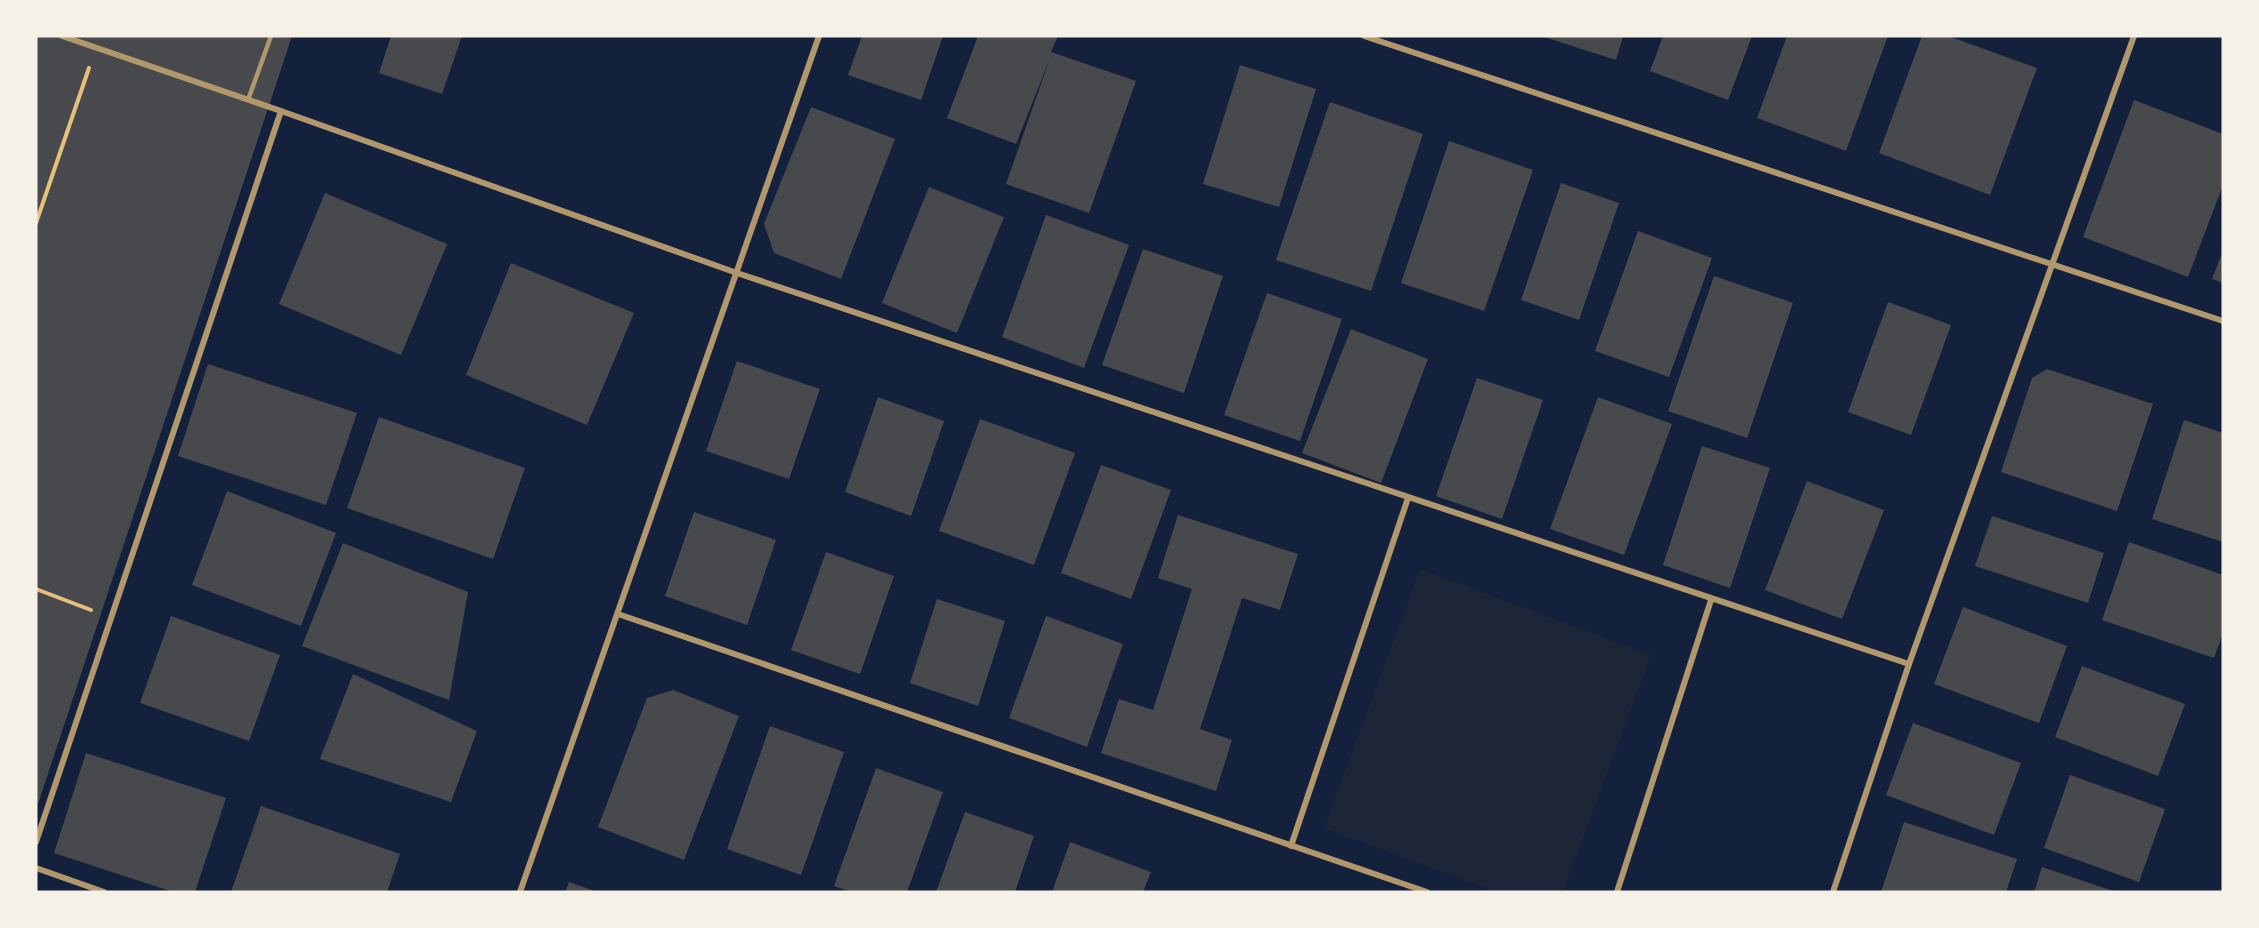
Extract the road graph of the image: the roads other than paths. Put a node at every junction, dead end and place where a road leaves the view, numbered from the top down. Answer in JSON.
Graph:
{"nodes":[{"id":1,"x":62,"y":36,"type":"edge"},
{"id":2,"x":271,"y":36,"type":"edge"},
{"id":3,"x":819,"y":36,"type":"edge"},
{"id":4,"x":1364,"y":36,"type":"edge"},
{"id":5,"x":2134,"y":36,"type":"edge"},
{"id":6,"x":248,"y":100,"type":"junction"},
{"id":7,"x":281,"y":111,"type":"junction"},
{"id":8,"x":2052,"y":263,"type":"junction"},
{"id":9,"x":737,"y":273,"type":"junction"},
{"id":10,"x":2223,"y":321,"type":"edge"},
{"id":11,"x":1408,"y":498,"type":"junction"},
{"id":12,"x":1711,"y":600,"type":"junction"},
{"id":13,"x":618,"y":614,"type":"junction"},
{"id":14,"x":1909,"y":664,"type":"junction"},
{"id":15,"x":36,"y":842,"type":"edge"},
{"id":16,"x":1292,"y":846,"type":"junction"},
{"id":17,"x":36,"y":868,"type":"edge"},
{"id":18,"x":104,"y":892,"type":"edge"},
{"id":19,"x":520,"y":892,"type":"edge"},
{"id":20,"x":1427,"y":892,"type":"edge"},
{"id":21,"x":1617,"y":892,"type":"edge"},
{"id":22,"x":1833,"y":892,"type":"edge"}],
"edges":[{"from":1,"to":6,"type":"street"},
{"from":2,"to":6,"type":"lane"},
{"from":3,"to":9,"type":"street"},
{"from":4,"to":8,"type":"street"},
{"from":5,"to":8,"type":"street"},
{"from":6,"to":7,"type":"street"},
{"from":7,"to":9,"type":"street"},
{"from":7,"to":15,"type":"street"},
{"from":8,"to":10,"type":"street"},
{"from":8,"to":14,"type":"street"},
{"from":9,"to":11,"type":"street"},
{"from":9,"to":13,"type":"street"},
{"from":11,"to":12,"type":"street"},
{"from":11,"to":16,"type":"street"},
{"from":12,"to":14,"type":"street"},
{"from":12,"to":21,"type":"street"},
{"from":13,"to":16,"type":"street"},
{"from":13,"to":19,"type":"street"},
{"from":14,"to":22,"type":"street"},
{"from":16,"to":20,"type":"street"},
{"from":17,"to":18,"type":"street"}]}
